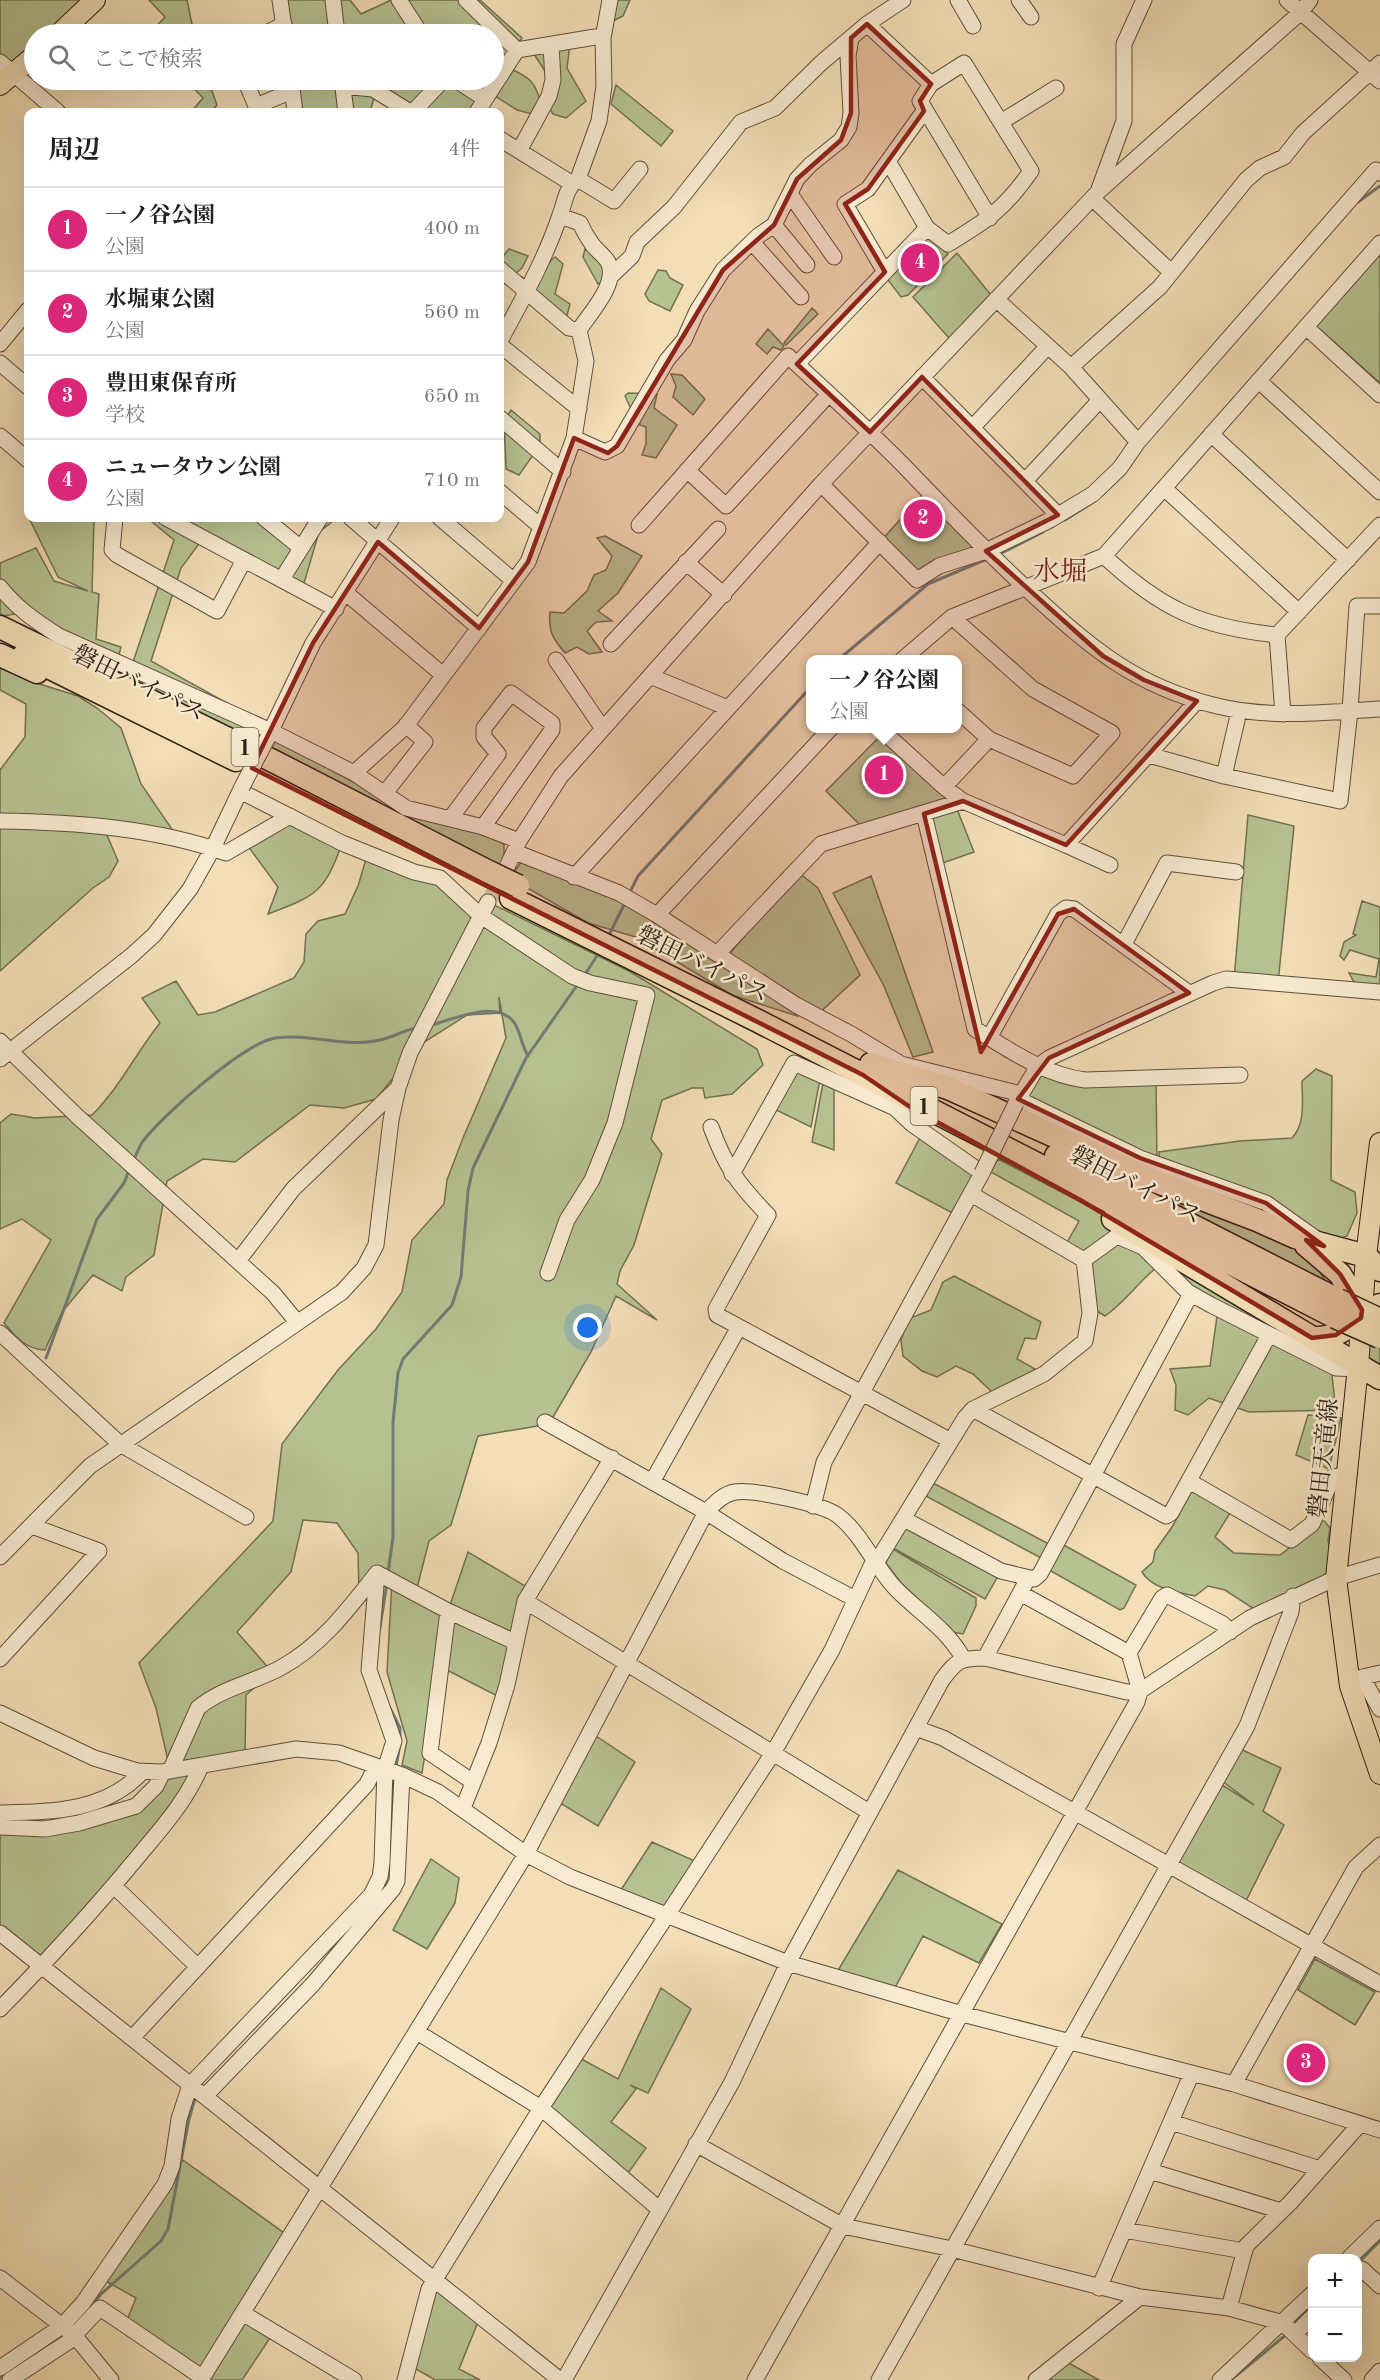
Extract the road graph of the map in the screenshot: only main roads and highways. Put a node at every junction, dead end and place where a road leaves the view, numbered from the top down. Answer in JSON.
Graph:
{"nodes":[{"id":1,"x":95,"y":0,"type":"edge"},
{"id":2,"x":70,"y":24,"type":"edge"},
{"id":3,"x":24,"y":62,"type":"edge"},
{"id":4,"x":5,"y":74,"type":"edge"},
{"id":5,"x":0,"y":614,"type":"edge"},
{"id":6,"x":0,"y":627,"type":"edge"},
{"id":7,"x":0,"y":643,"type":"edge"},
{"id":8,"x":0,"y":656,"type":"edge"},
{"id":9,"x":148,"y":708,"type":"junction"},
{"id":10,"x":867,"y":1070,"type":"junction"},
{"id":11,"x":1380,"y":1143,"type":"edge"},
{"id":12,"x":1295,"y":1237,"type":"junction"},
{"id":13,"x":1373,"y":1263,"type":"edge"},
{"id":14,"x":1337,"y":1309,"type":"junction"},
{"id":15,"x":1371,"y":1313,"type":"edge"},
{"id":16,"x":1380,"y":1337,"type":"edge"},
{"id":17,"x":1312,"y":1338,"type":"junction"},
{"id":18,"x":1380,"y":1352,"type":"edge"},
{"id":19,"x":1358,"y":1367,"type":"junction"},
{"id":20,"x":1380,"y":1378,"type":"edge"},
{"id":21,"x":1380,"y":1774,"type":"edge"}],
"edges":[{"from":1,"to":2,"type":"main road"},
{"from":3,"to":4,"type":"main road"},
{"from":5,"to":9,"type":"highway"},
{"from":6,"to":9,"type":"highway","name":"磐田バイパス","number":"1"},
{"from":7,"to":9,"type":"highway","name":"磐田バイパス","number":"1"},
{"from":8,"to":9,"type":"highway"},
{"from":9,"to":10,"type":"highway","name":"磐田バイパス","number":"1"},
{"from":10,"to":12,"type":"highway"},
{"from":10,"to":14,"type":"highway","name":"磐田バイパス","number":"1"},
{"from":10,"to":17,"type":"highway","number":"1"},
{"from":11,"to":13,"type":"main road","name":"磐田天竜線"},
{"from":12,"to":13,"type":"highway"},
{"from":12,"to":15,"type":"highway"},
{"from":13,"to":15,"type":"main road","name":"磐田天竜線"},
{"from":14,"to":15,"type":"highway","name":"磐田バイパス","number":"1","bridge":true},
{"from":14,"to":16,"type":"highway","name":"磐田バイパス","number":"1","bridge":true},
{"from":15,"to":17,"type":"highway"},
{"from":15,"to":18,"type":"highway"},
{"from":15,"to":19,"type":"main road","name":"磐田天竜線"},
{"from":17,"to":19,"type":"highway","number":"1"},
{"from":19,"to":20,"type":"highway","number":"1"},
{"from":19,"to":21,"type":"main road","name":"磐田天竜線"}]}
